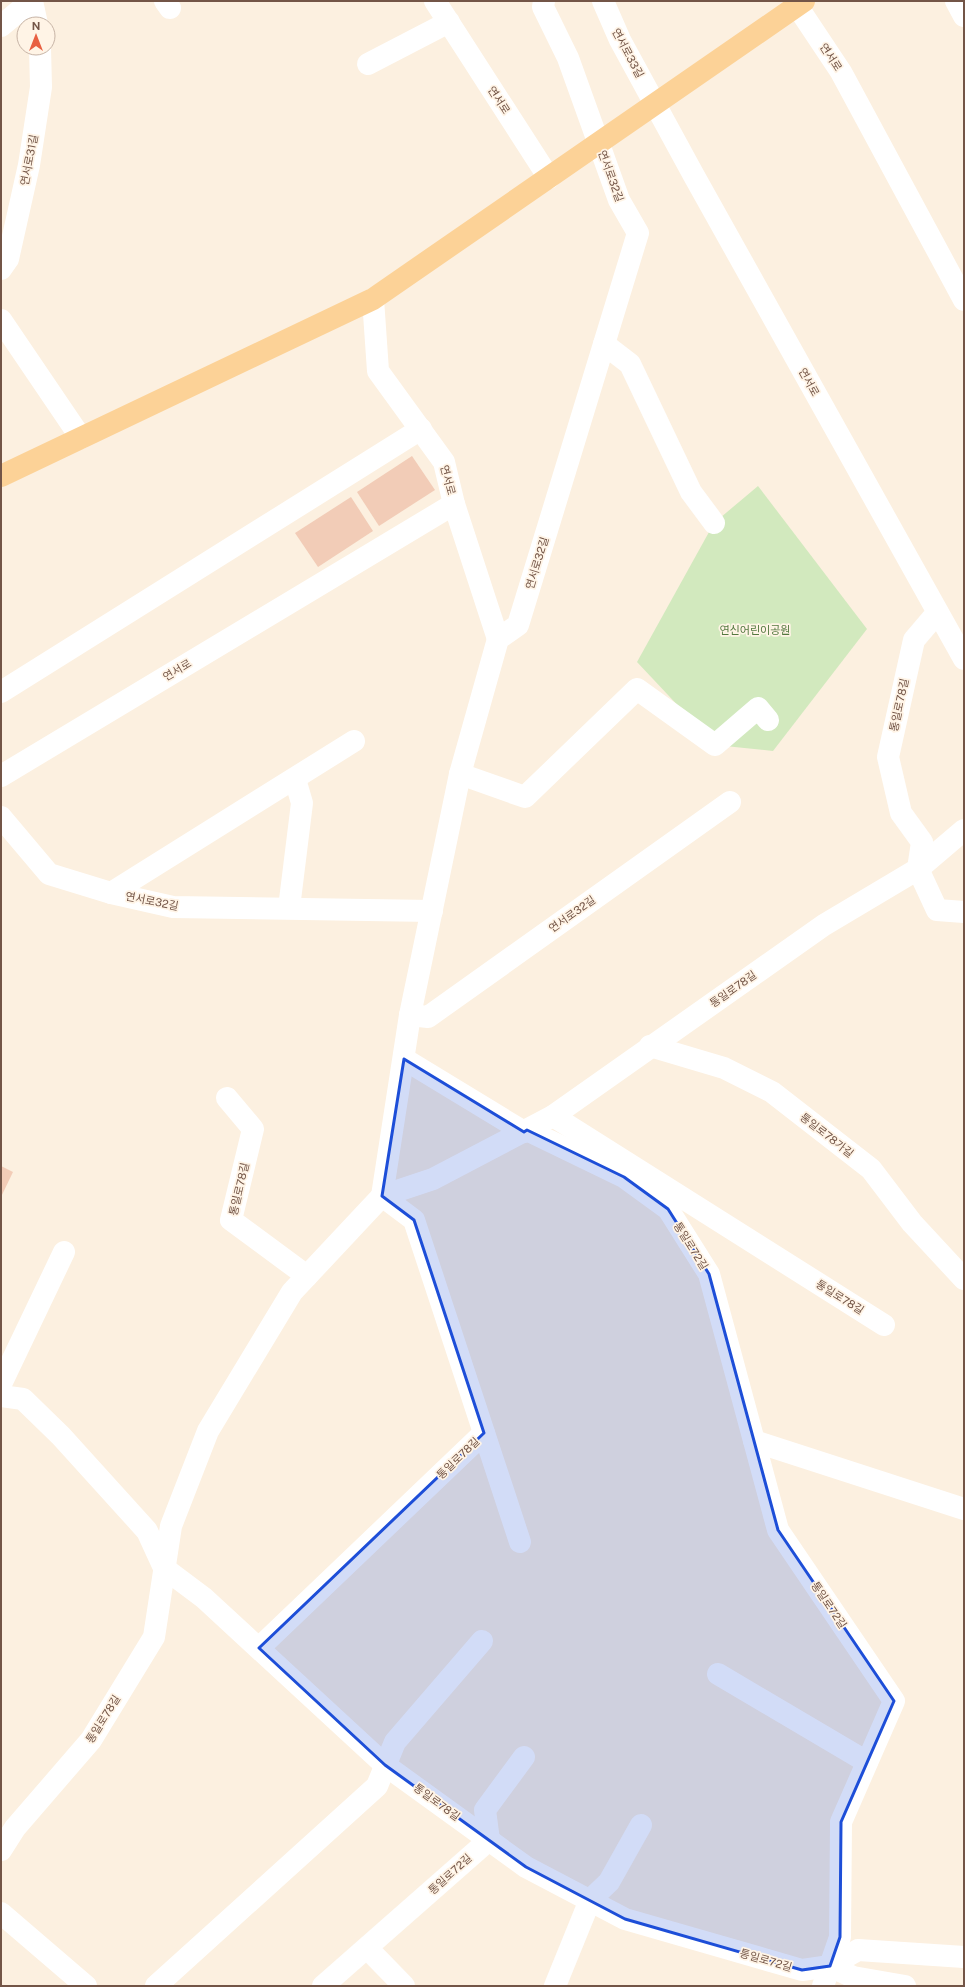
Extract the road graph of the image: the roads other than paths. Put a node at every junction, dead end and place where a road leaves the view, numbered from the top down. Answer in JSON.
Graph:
{"nodes":[{"id":1,"x":31,"y":1,"type":"edge"},
{"id":2,"x":435,"y":1,"type":"edge"},
{"id":3,"x":544,"y":1,"type":"edge"},
{"id":4,"x":603,"y":1,"type":"edge"},
{"id":5,"x":956,"y":1,"type":"edge"},
{"id":6,"x":800,"y":3,"type":"edge"},
{"id":7,"x":36,"y":16,"type":"edge"},
{"id":8,"x":964,"y":16,"type":"edge"},
{"id":9,"x":449,"y":22,"type":"junction"},
{"id":10,"x":1,"y":26,"type":"edge"},
{"id":11,"x":40,"y":56,"type":"edge"},
{"id":12,"x":368,"y":64,"type":"dead end"},
{"id":13,"x":655,"y":104,"type":"junction"},
{"id":14,"x":599,"y":143,"type":"junction"},
{"id":15,"x":549,"y":178,"type":"junction"},
{"id":16,"x":1,"y":269,"type":"edge"},
{"id":17,"x":373,"y":299,"type":"junction"},
{"id":18,"x":964,"y":300,"type":"edge"},
{"id":19,"x":1,"y":320,"type":"edge"},
{"id":20,"x":604,"y":344,"type":"junction"},
{"id":21,"x":421,"y":429,"type":"junction"},
{"id":22,"x":81,"y":438,"type":"junction"},
{"id":23,"x":1,"y":476,"type":"edge"},
{"id":24,"x":454,"y":504,"type":"junction"},
{"id":25,"x":714,"y":523,"type":"dead end"},
{"id":26,"x":937,"y":613,"type":"junction"},
{"id":27,"x":498,"y":639,"type":"junction"},
{"id":28,"x":964,"y":659,"type":"edge"},
{"id":29,"x":1,"y":692,"type":"edge"},
{"id":30,"x":768,"y":720,"type":"dead end"},
{"id":31,"x":354,"y":741,"type":"dead end"},
{"id":32,"x":460,"y":774,"type":"junction"},
{"id":33,"x":1,"y":776,"type":"edge"},
{"id":34,"x":295,"y":779,"type":"junction"},
{"id":35,"x":730,"y":802,"type":"dead end"},
{"id":36,"x":1,"y":817,"type":"edge"},
{"id":37,"x":964,"y":830,"type":"edge"},
{"id":38,"x":918,"y":869,"type":"junction"},
{"id":39,"x":111,"y":893,"type":"junction"},
{"id":40,"x":289,"y":908,"type":"junction"},
{"id":41,"x":432,"y":911,"type":"junction"},
{"id":42,"x":964,"y":912,"type":"edge"},
{"id":43,"x":410,"y":1015,"type":"junction"},
{"id":44,"x":650,"y":1046,"type":"junction"},
{"id":45,"x":404,"y":1059,"type":"junction"},
{"id":46,"x":226,"y":1098,"type":"dead end"},
{"id":47,"x":553,"y":1116,"type":"junction"},
{"id":48,"x":526,"y":1131,"type":"junction"},
{"id":49,"x":382,"y":1196,"type":"junction"},
{"id":50,"x":64,"y":1252,"type":"dead end"},
{"id":51,"x":307,"y":1276,"type":"junction"},
{"id":52,"x":964,"y":1279,"type":"edge"},
{"id":53,"x":884,"y":1325,"type":"dead end"},
{"id":54,"x":1,"y":1384,"type":"edge"},
{"id":55,"x":1,"y":1396,"type":"edge"},
{"id":56,"x":484,"y":1433,"type":"junction"},
{"id":57,"x":754,"y":1441,"type":"junction"},
{"id":58,"x":964,"y":1509,"type":"edge"},
{"id":59,"x":520,"y":1542,"type":"dead end"},
{"id":60,"x":164,"y":1568,"type":"junction"},
{"id":61,"x":482,"y":1641,"type":"dead end"},
{"id":62,"x":258,"y":1648,"type":"junction"},
{"id":63,"x":718,"y":1674,"type":"dead end"},
{"id":64,"x":524,"y":1757,"type":"dead end"},
{"id":65,"x":867,"y":1762,"type":"junction"},
{"id":66,"x":385,"y":1765,"type":"junction"},
{"id":67,"x":641,"y":1825,"type":"dead end"},
{"id":68,"x":489,"y":1840,"type":"junction"},
{"id":69,"x":1,"y":1850,"type":"edge"},
{"id":70,"x":590,"y":1900,"type":"junction"},
{"id":71,"x":1,"y":1913,"type":"edge"},
{"id":72,"x":367,"y":1948,"type":"junction"},
{"id":73,"x":964,"y":1957,"type":"edge"},
{"id":74,"x":830,"y":1966,"type":"junction"},
{"id":75,"x":86,"y":1986,"type":"edge"},
{"id":76,"x":156,"y":1986,"type":"edge"},
{"id":77,"x":323,"y":1986,"type":"edge"},
{"id":78,"x":404,"y":1986,"type":"edge"},
{"id":79,"x":555,"y":1986,"type":"edge"},
{"id":80,"x":823,"y":1986,"type":"edge"},
{"id":81,"x":906,"y":1986,"type":"edge"}],
"edges":[{"from":1,"to":7,"type":"street"},
{"from":1,"to":10,"type":"street"},
{"from":2,"to":9,"type":"street","name":"연서로"},
{"from":3,"to":14,"type":"street","name":"연서로32길"},
{"from":4,"to":13,"type":"street","name":"연서로33길"},
{"from":5,"to":8,"type":"street"},
{"from":6,"to":13,"type":"main road","name":"연서로"},
{"from":6,"to":18,"type":"street","name":"연서로"},
{"from":9,"to":12,"type":"street"},
{"from":9,"to":15,"type":"street","name":"연서로"},
{"from":11,"to":16,"type":"street","name":"연서로31길"},
{"from":13,"to":14,"type":"main road","name":"연서로"},
{"from":13,"to":26,"type":"street","name":"연서로"},
{"from":14,"to":15,"type":"main road","name":"연서로"},
{"from":14,"to":20,"type":"street","name":"연서로32길"},
{"from":15,"to":17,"type":"main road","name":"연서로"},
{"from":17,"to":21,"type":"street","name":"연서로"},
{"from":17,"to":22,"type":"main road","name":"연서로"},
{"from":19,"to":22,"type":"street"},
{"from":20,"to":25,"type":"street"},
{"from":20,"to":27,"type":"street","name":"연서로32길"},
{"from":21,"to":24,"type":"street","name":"연서로"},
{"from":21,"to":29,"type":"street"},
{"from":22,"to":23,"type":"main road","name":"연서로"},
{"from":24,"to":27,"type":"street"},
{"from":24,"to":33,"type":"street","name":"연서로"},
{"from":26,"to":28,"type":"street","name":"연서로"},
{"from":26,"to":38,"type":"street","name":"통일로78길"},
{"from":27,"to":32,"type":"street"},
{"from":30,"to":32,"type":"street"},
{"from":31,"to":34,"type":"street","name":"연서로32길"},
{"from":32,"to":41,"type":"street"},
{"from":34,"to":39,"type":"street","name":"연서로32길"},
{"from":34,"to":40,"type":"street"},
{"from":35,"to":43,"type":"street","name":"연서로32길"},
{"from":36,"to":39,"type":"street"},
{"from":37,"to":38,"type":"street","name":"통일로78길"},
{"from":38,"to":42,"type":"street"},
{"from":38,"to":44,"type":"street","name":"통일로78길"},
{"from":39,"to":40,"type":"street","name":"연서로32길"},
{"from":40,"to":41,"type":"street","name":"연서로32길"},
{"from":41,"to":43,"type":"street"},
{"from":43,"to":45,"type":"street"},
{"from":44,"to":47,"type":"street","name":"통일로78길"},
{"from":44,"to":52,"type":"street","name":"통일로78가길"},
{"from":45,"to":48,"type":"street","name":"통일로72길"},
{"from":45,"to":49,"type":"street"},
{"from":46,"to":51,"type":"street","name":"통일로78길"},
{"from":47,"to":48,"type":"street","name":"통일로78길"},
{"from":47,"to":53,"type":"street","name":"통일로78길"},
{"from":48,"to":49,"type":"street","name":"통일로78길"},
{"from":48,"to":57,"type":"street","name":"통일로72길"},
{"from":49,"to":51,"type":"street","name":"통일로78길"},
{"from":49,"to":56,"type":"street","name":"통일로78길"},
{"from":50,"to":54,"type":"street"},
{"from":51,"to":60,"type":"street","name":"통일로78길"},
{"from":55,"to":60,"type":"street","name":"통일로78길"},
{"from":56,"to":59,"type":"street"},
{"from":56,"to":62,"type":"street","name":"통일로78길"},
{"from":57,"to":58,"type":"street"},
{"from":57,"to":65,"type":"street","name":"통일로72길"},
{"from":60,"to":62,"type":"street","name":"통일로78길"},
{"from":60,"to":69,"type":"street","name":"통일로78길"},
{"from":61,"to":66,"type":"street"},
{"from":62,"to":66,"type":"street","name":"통일로78길"},
{"from":63,"to":65,"type":"street"},
{"from":64,"to":68,"type":"street"},
{"from":65,"to":74,"type":"street","name":"통일로72길"},
{"from":66,"to":68,"type":"street","name":"통일로78길"},
{"from":66,"to":76,"type":"street"},
{"from":67,"to":70,"type":"street"},
{"from":68,"to":70,"type":"street","name":"통일로72길"},
{"from":68,"to":72,"type":"street","name":"통일로72길"},
{"from":70,"to":74,"type":"street","name":"통일로72길"},
{"from":70,"to":79,"type":"street"},
{"from":71,"to":75,"type":"street"},
{"from":72,"to":77,"type":"street","name":"통일로72길"},
{"from":72,"to":78,"type":"street"},
{"from":73,"to":74,"type":"street","name":"통일로72길"},
{"from":74,"to":80,"type":"street","name":"통일로72길"},
{"from":74,"to":81,"type":"street"}]}
